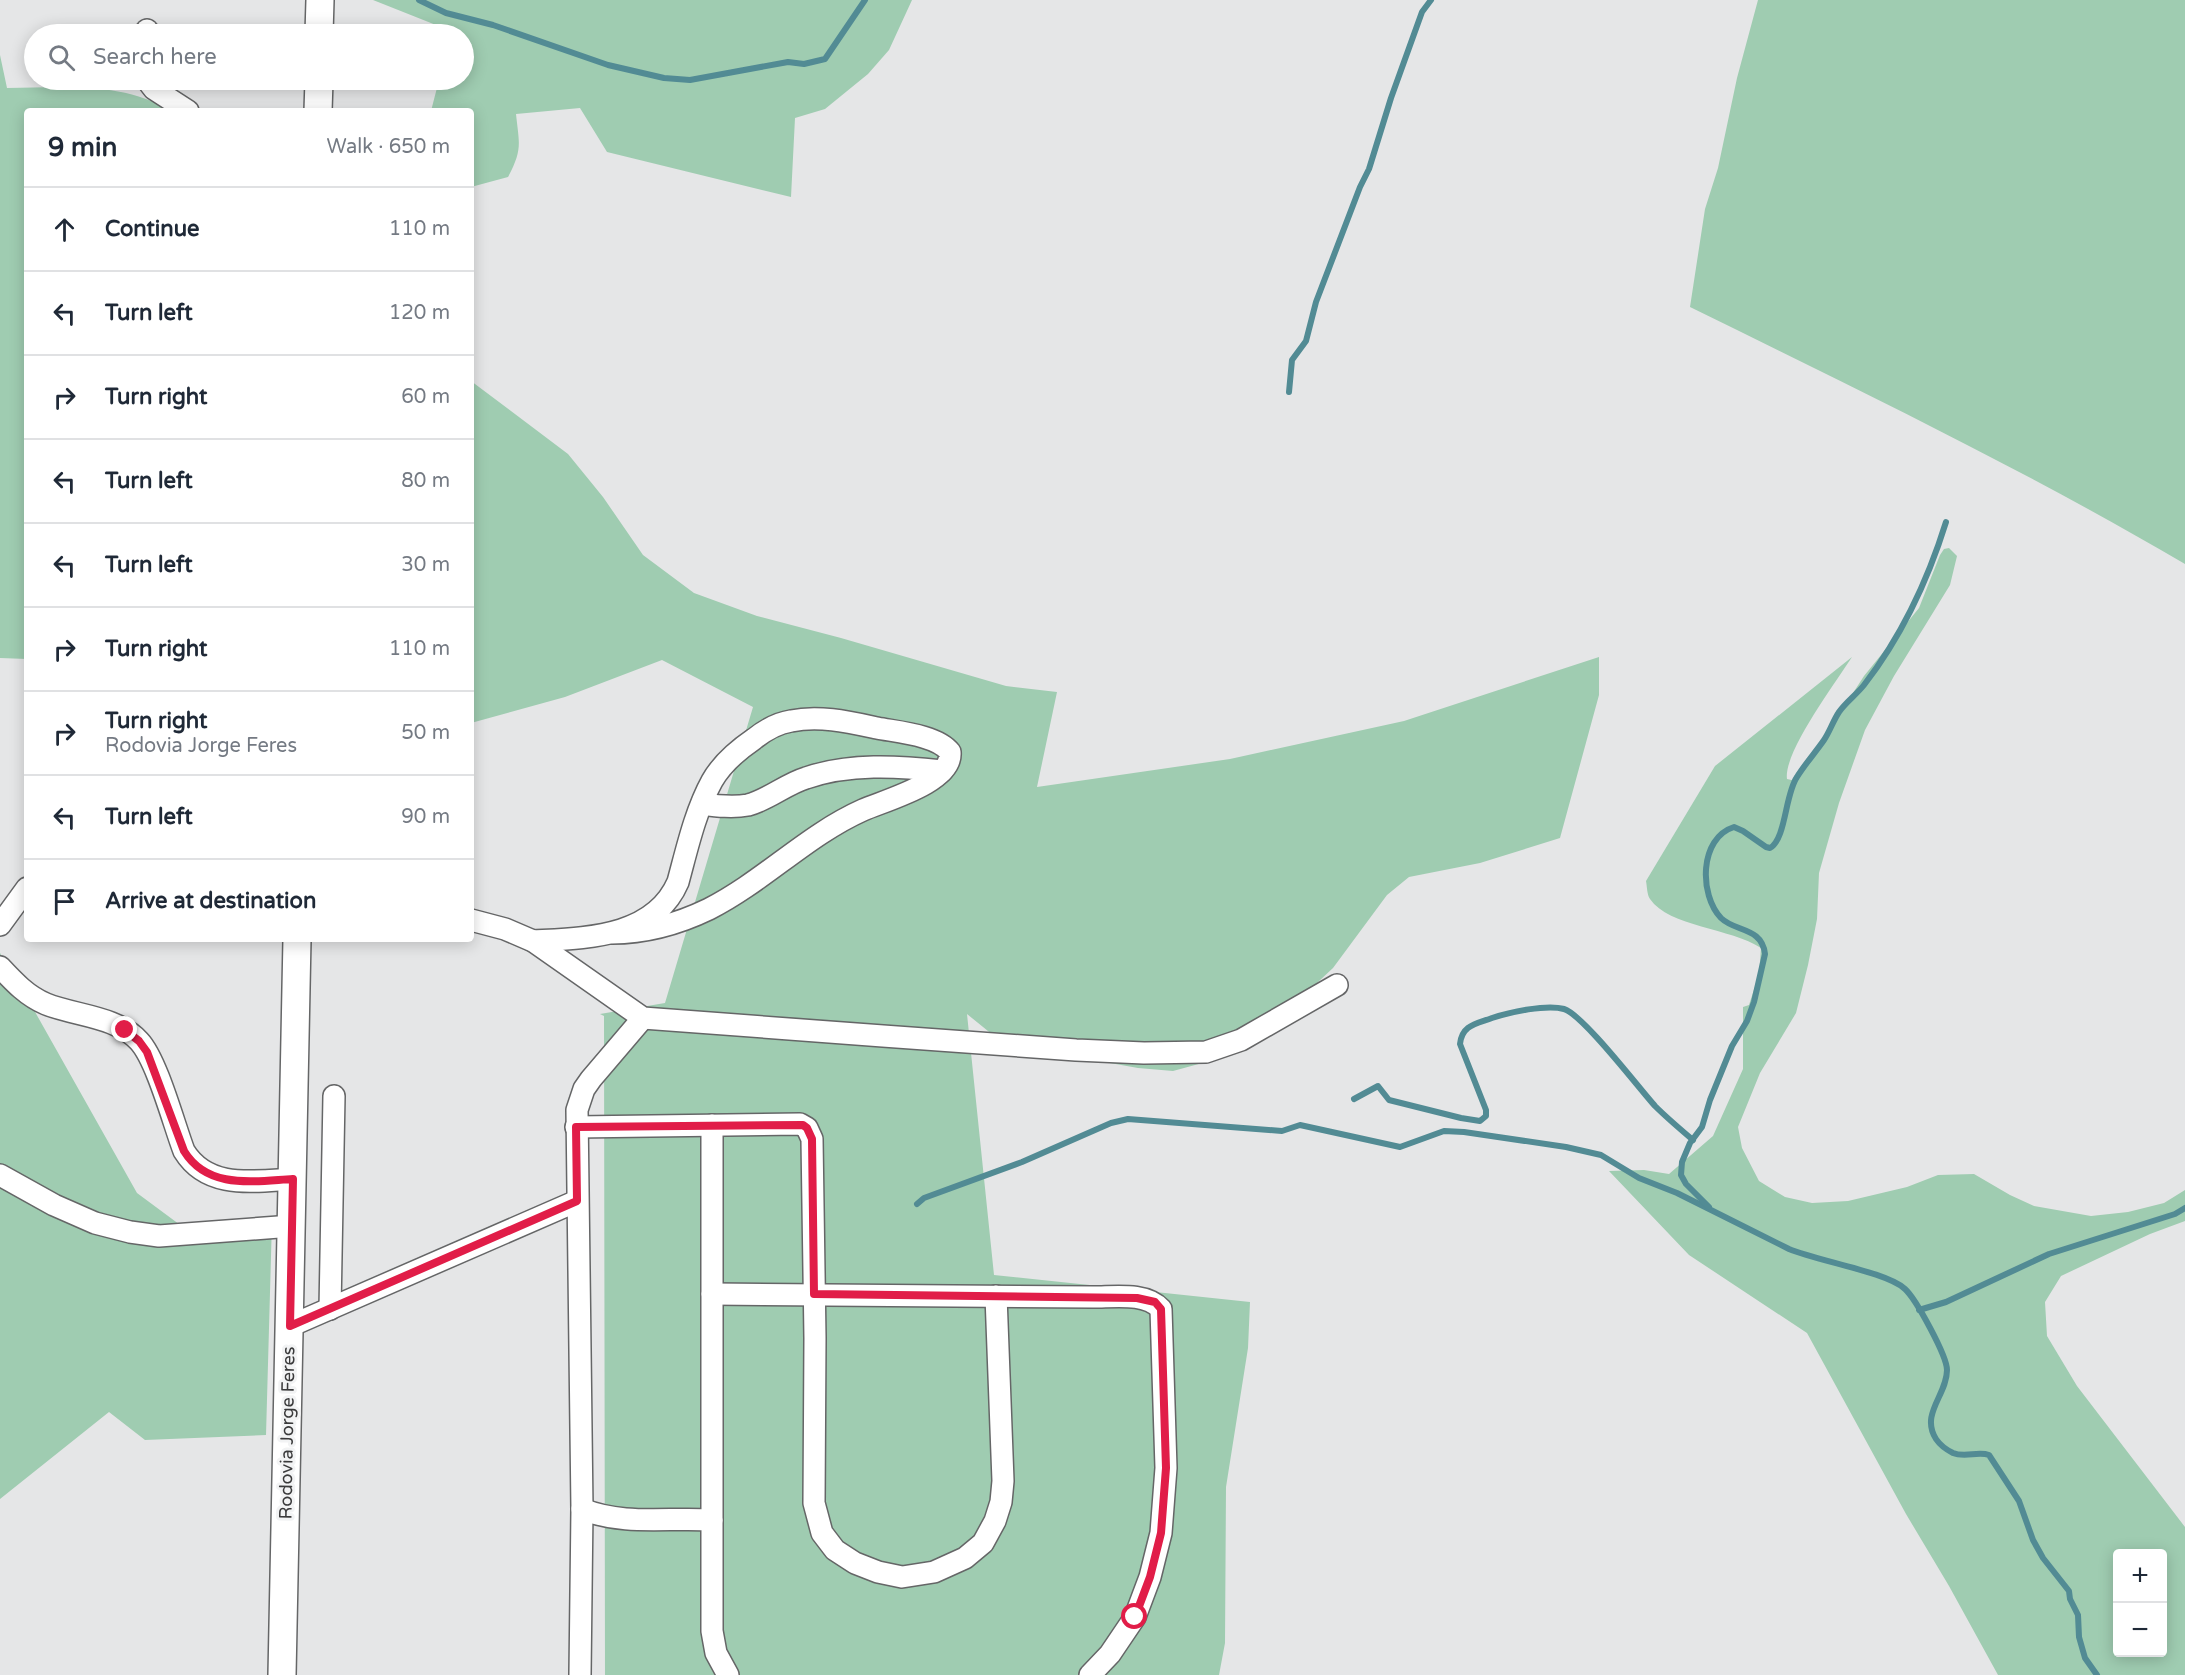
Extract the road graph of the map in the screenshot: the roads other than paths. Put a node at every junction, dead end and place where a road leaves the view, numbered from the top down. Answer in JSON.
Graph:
{"nodes":[{"id":1,"x":320,"y":0,"type":"edge"},
{"id":2,"x":319,"y":24,"type":"edge"},
{"id":3,"x":156,"y":90,"type":"edge"},
{"id":4,"x":319,"y":90,"type":"edge"},
{"id":5,"x":183,"y":108,"type":"edge"},
{"id":6,"x":318,"y":108,"type":"edge"},
{"id":7,"x":942,"y":771,"type":"junction"},
{"id":8,"x":702,"y":804,"type":"junction"},
{"id":9,"x":24,"y":892,"type":"edge"},
{"id":10,"x":474,"y":921,"type":"edge"},
{"id":11,"x":0,"y":925,"type":"edge"},
{"id":12,"x":612,"y":933,"type":"junction"},
{"id":13,"x":533,"y":941,"type":"junction"},
{"id":14,"x":297,"y":942,"type":"edge"},
{"id":15,"x":0,"y":967,"type":"edge"},
{"id":16,"x":1337,"y":985,"type":"dead end"},
{"id":17,"x":643,"y":1017,"type":"junction"},
{"id":18,"x":334,"y":1096,"type":"dead end"},
{"id":19,"x":712,"y":1125,"type":"junction"},
{"id":20,"x":576,"y":1127,"type":"junction"},
{"id":21,"x":0,"y":1175,"type":"edge"},
{"id":22,"x":293,"y":1179,"type":"junction"},
{"id":23,"x":577,"y":1201,"type":"junction"},
{"id":24,"x":292,"y":1226,"type":"junction"},
{"id":25,"x":712,"y":1293,"type":"junction"},
{"id":26,"x":814,"y":1294,"type":"junction"},
{"id":27,"x":996,"y":1296,"type":"junction"},
{"id":28,"x":330,"y":1309,"type":"junction"},
{"id":29,"x":290,"y":1326,"type":"junction"},
{"id":30,"x":582,"y":1509,"type":"junction"},
{"id":31,"x":712,"y":1520,"type":"junction"},
{"id":32,"x":282,"y":1675,"type":"edge"},
{"id":33,"x":580,"y":1675,"type":"edge"},
{"id":34,"x":728,"y":1675,"type":"edge"},
{"id":35,"x":1090,"y":1675,"type":"edge"}],
"edges":[{"from":1,"to":2,"type":"main road"},
{"from":3,"to":5,"type":"street"},
{"from":4,"to":6,"type":"main road"},
{"from":7,"to":8,"type":"street"},
{"from":7,"to":8,"type":"street"},
{"from":7,"to":12,"type":"street"},
{"from":8,"to":12,"type":"street"},
{"from":9,"to":11,"type":"street"},
{"from":10,"to":13,"type":"street"},
{"from":12,"to":13,"type":"street"},
{"from":13,"to":17,"type":"street"},
{"from":14,"to":22,"type":"main road","name":"Rodovia Jorge Feres"},
{"from":15,"to":22,"type":"street"},
{"from":16,"to":17,"type":"street"},
{"from":17,"to":20,"type":"street"},
{"from":18,"to":28,"type":"street"},
{"from":19,"to":20,"type":"street"},
{"from":19,"to":25,"type":"street"},
{"from":19,"to":26,"type":"street"},
{"from":20,"to":23,"type":"street"},
{"from":21,"to":24,"type":"street"},
{"from":22,"to":24,"type":"main road","name":"Rodovia Jorge Feres"},
{"from":23,"to":28,"type":"street"},
{"from":23,"to":30,"type":"street"},
{"from":24,"to":29,"type":"main road","name":"Rodovia Jorge Feres"},
{"from":25,"to":26,"type":"street"},
{"from":25,"to":31,"type":"street"},
{"from":26,"to":27,"type":"street"},
{"from":26,"to":27,"type":"street"},
{"from":27,"to":35,"type":"street"},
{"from":28,"to":29,"type":"street"},
{"from":29,"to":32,"type":"main road","name":"Rodovia Jorge Feres"},
{"from":30,"to":31,"type":"street"},
{"from":30,"to":33,"type":"street"},
{"from":31,"to":34,"type":"street"}]}
